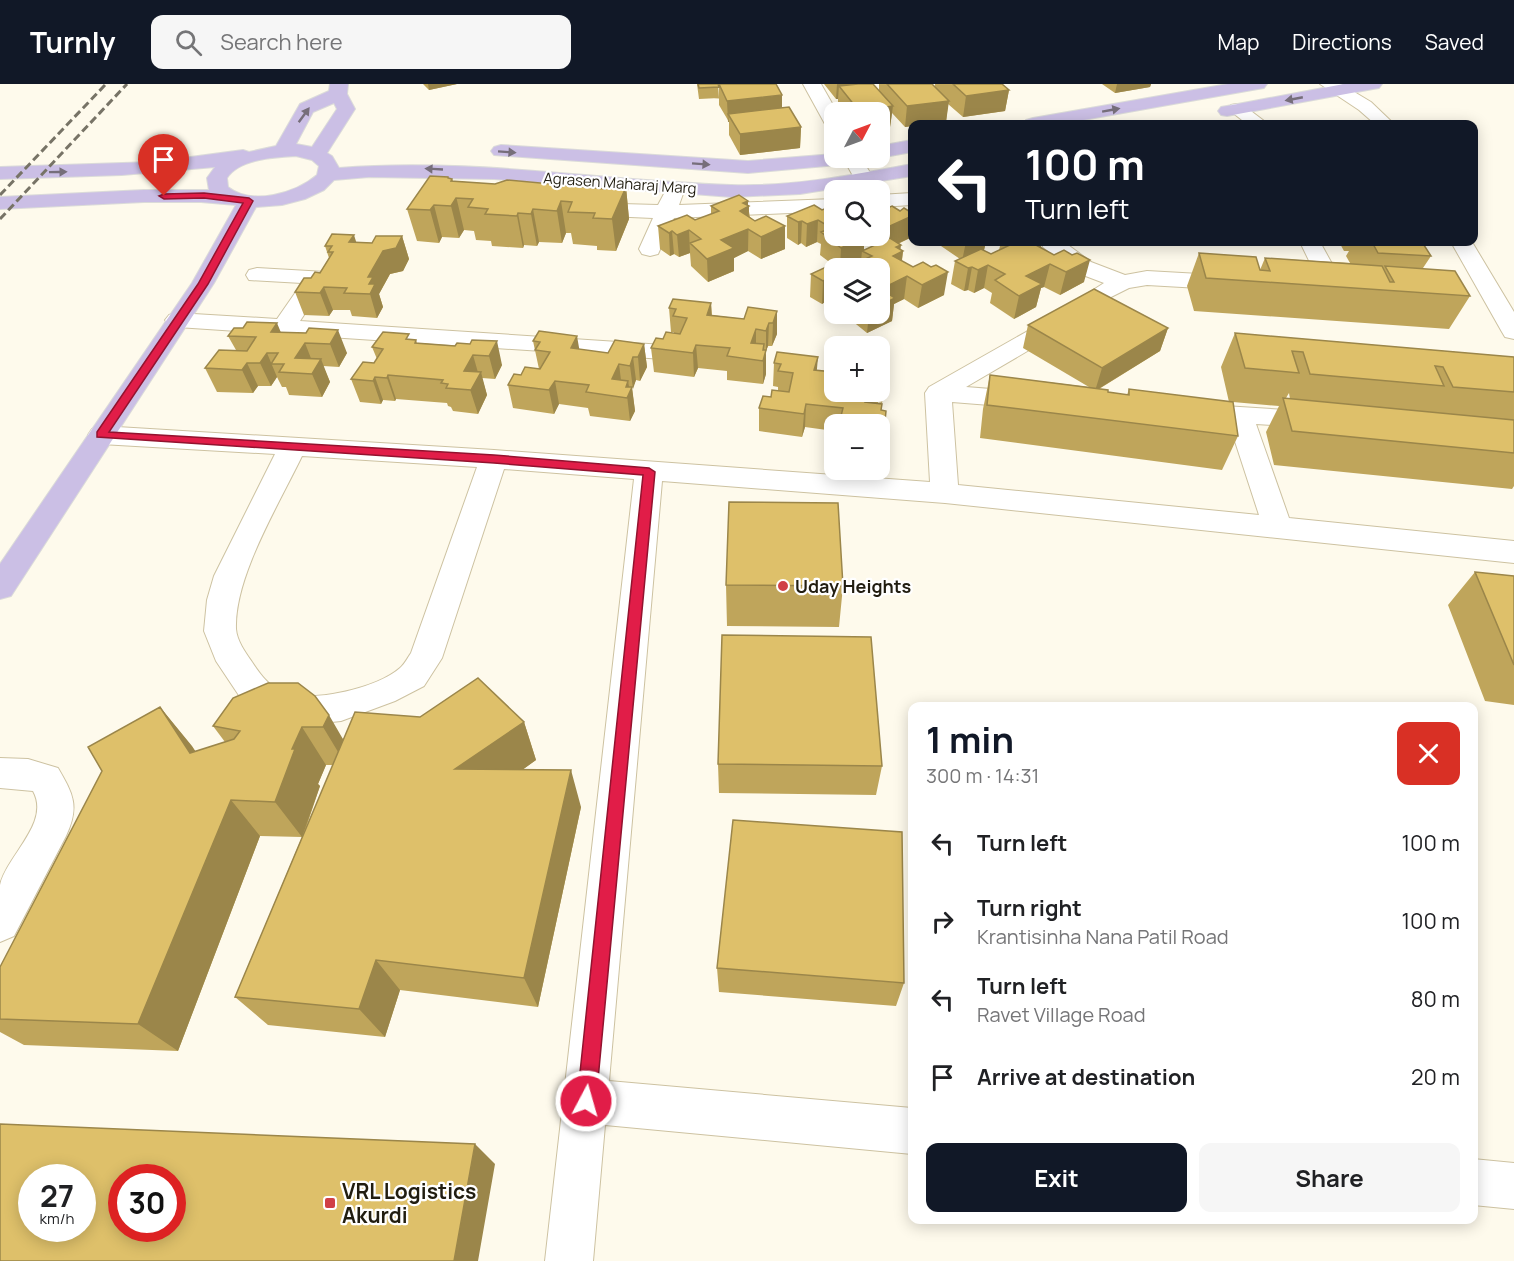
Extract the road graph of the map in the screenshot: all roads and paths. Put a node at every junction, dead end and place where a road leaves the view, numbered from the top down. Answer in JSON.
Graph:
{"nodes":[{"id":1,"x":813,"y":84,"type":"edge"},
{"id":2,"x":1258,"y":84,"type":"edge"},
{"id":3,"x":1372,"y":84,"type":"edge"},
{"id":4,"x":1334,"y":87,"type":"edge"},
{"id":5,"x":339,"y":89,"type":"edge"},
{"id":6,"x":824,"y":105,"type":"edge"},
{"id":7,"x":1237,"y":109,"type":"junction"},
{"id":8,"x":1207,"y":115,"type":"dead end"},
{"id":9,"x":1056,"y":120,"type":"edge"},
{"id":10,"x":1253,"y":120,"type":"edge"},
{"id":11,"x":1381,"y":120,"type":"edge"},
{"id":12,"x":908,"y":147,"type":"edge"},
{"id":13,"x":283,"y":150,"type":"junction"},
{"id":14,"x":485,"y":150,"type":"dead end"},
{"id":15,"x":890,"y":150,"type":"edge"},
{"id":16,"x":253,"y":154,"type":"junction"},
{"id":17,"x":343,"y":154,"type":"dead end"},
{"id":18,"x":824,"y":161,"type":"edge"},
{"id":19,"x":322,"y":162,"type":"junction"},
{"id":20,"x":857,"y":168,"type":"edge"},
{"id":21,"x":908,"y":171,"type":"edge"},
{"id":22,"x":0,"y":173,"type":"edge"},
{"id":23,"x":864,"y":179,"type":"junction"},
{"id":24,"x":676,"y":187,"type":"junction"},
{"id":25,"x":239,"y":199,"type":"junction"},
{"id":26,"x":908,"y":199,"type":"edge"},
{"id":27,"x":890,"y":200,"type":"edge"},
{"id":28,"x":0,"y":203,"type":"edge"},
{"id":29,"x":824,"y":205,"type":"edge"},
{"id":30,"x":570,"y":208,"type":"edge"},
{"id":31,"x":666,"y":212,"type":"junction"},
{"id":32,"x":1056,"y":246,"type":"edge"},
{"id":33,"x":1312,"y":246,"type":"edge"},
{"id":34,"x":1463,"y":246,"type":"edge"},
{"id":35,"x":650,"y":249,"type":"dead end"},
{"id":36,"x":256,"y":275,"type":"dead end"},
{"id":37,"x":1123,"y":282,"type":"junction"},
{"id":38,"x":177,"y":320,"type":"junction"},
{"id":39,"x":284,"y":327,"type":"junction"},
{"id":40,"x":1514,"y":332,"type":"edge"},
{"id":41,"x":679,"y":353,"type":"edge"},
{"id":42,"x":939,"y":393,"type":"junction"},
{"id":43,"x":1054,"y":402,"type":"edge"},
{"id":44,"x":1170,"y":410,"type":"edge"},
{"id":45,"x":1240,"y":415,"type":"junction"},
{"id":46,"x":1347,"y":423,"type":"edge"},
{"id":47,"x":101,"y":435,"type":"junction"},
{"id":48,"x":292,"y":448,"type":"junction"},
{"id":49,"x":494,"y":459,"type":"junction"},
{"id":50,"x":649,"y":472,"type":"junction"},
{"id":51,"x":945,"y":493,"type":"junction"},
{"id":52,"x":1277,"y":527,"type":"junction"},
{"id":53,"x":1514,"y":552,"type":"edge"},
{"id":54,"x":0,"y":588,"type":"edge"},
{"id":55,"x":0,"y":773,"type":"edge"},
{"id":56,"x":0,"y":924,"type":"edge"},
{"id":57,"x":586,"y":1101,"type":"junction"},
{"id":58,"x":908,"y":1131,"type":"edge"},
{"id":59,"x":1478,"y":1182,"type":"edge"},
{"id":60,"x":1514,"y":1186,"type":"edge"},
{"id":61,"x":569,"y":1261,"type":"edge"}],
"edges":[{"from":1,"to":6,"type":"street"},
{"from":9,"to":2,"type":"main road","one_way":true},
{"from":3,"to":4,"type":"main road"},
{"from":4,"to":7,"type":"main road","one_way":true},
{"from":4,"to":11,"type":"street"},
{"from":13,"to":5,"type":"main road","one_way":true},
{"from":5,"to":19,"type":"main road"},
{"from":7,"to":8,"type":"main road"},
{"from":7,"to":10,"type":"street"},
{"from":12,"to":15,"type":"main road"},
{"from":13,"to":16,"type":"main road"},
{"from":13,"to":19,"type":"main road"},
{"from":14,"to":18,"type":"main road","name":"Agrasen Maharaj Marg","one_way":true},
{"from":22,"to":16,"type":"main road","one_way":true},
{"from":16,"to":25,"type":"main road"},
{"from":17,"to":19,"type":"main road"},
{"from":24,"to":19,"type":"main road","name":"Agrasen Maharaj Marg","one_way":true},
{"from":19,"to":25,"type":"main road"},
{"from":20,"to":23,"type":"street"},
{"from":21,"to":23,"type":"main road","name":"Agrasen Maharaj Marg"},
{"from":23,"to":24,"type":"main road","name":"Agrasen Maharaj Marg"},
{"from":24,"to":31,"type":"street"},
{"from":25,"to":28,"type":"main road"},
{"from":25,"to":38,"type":"main road"},
{"from":26,"to":27,"type":"street"},
{"from":29,"to":31,"type":"street"},
{"from":30,"to":31,"type":"street"},
{"from":31,"to":35,"type":"street"},
{"from":32,"to":37,"type":"street"},
{"from":33,"to":37,"type":"street"},
{"from":34,"to":40,"type":"street"},
{"from":36,"to":39,"type":"street"},
{"from":37,"to":42,"type":"street"},
{"from":38,"to":39,"type":"street"},
{"from":38,"to":47,"type":"main road"},
{"from":39,"to":41,"type":"street"},
{"from":42,"to":43,"type":"street"},
{"from":42,"to":51,"type":"street"},
{"from":44,"to":45,"type":"street"},
{"from":45,"to":46,"type":"street"},
{"from":45,"to":52,"type":"street"},
{"from":47,"to":48,"type":"street"},
{"from":47,"to":54,"type":"main road"},
{"from":48,"to":49,"type":"street"},
{"from":48,"to":49,"type":"street"},
{"from":49,"to":50,"type":"street"},
{"from":50,"to":51,"type":"street"},
{"from":50,"to":57,"type":"street"},
{"from":51,"to":52,"type":"street"},
{"from":52,"to":53,"type":"street"},
{"from":55,"to":56,"type":"street"},
{"from":57,"to":58,"type":"street"},
{"from":57,"to":61,"type":"street"},
{"from":59,"to":60,"type":"street"}]}
